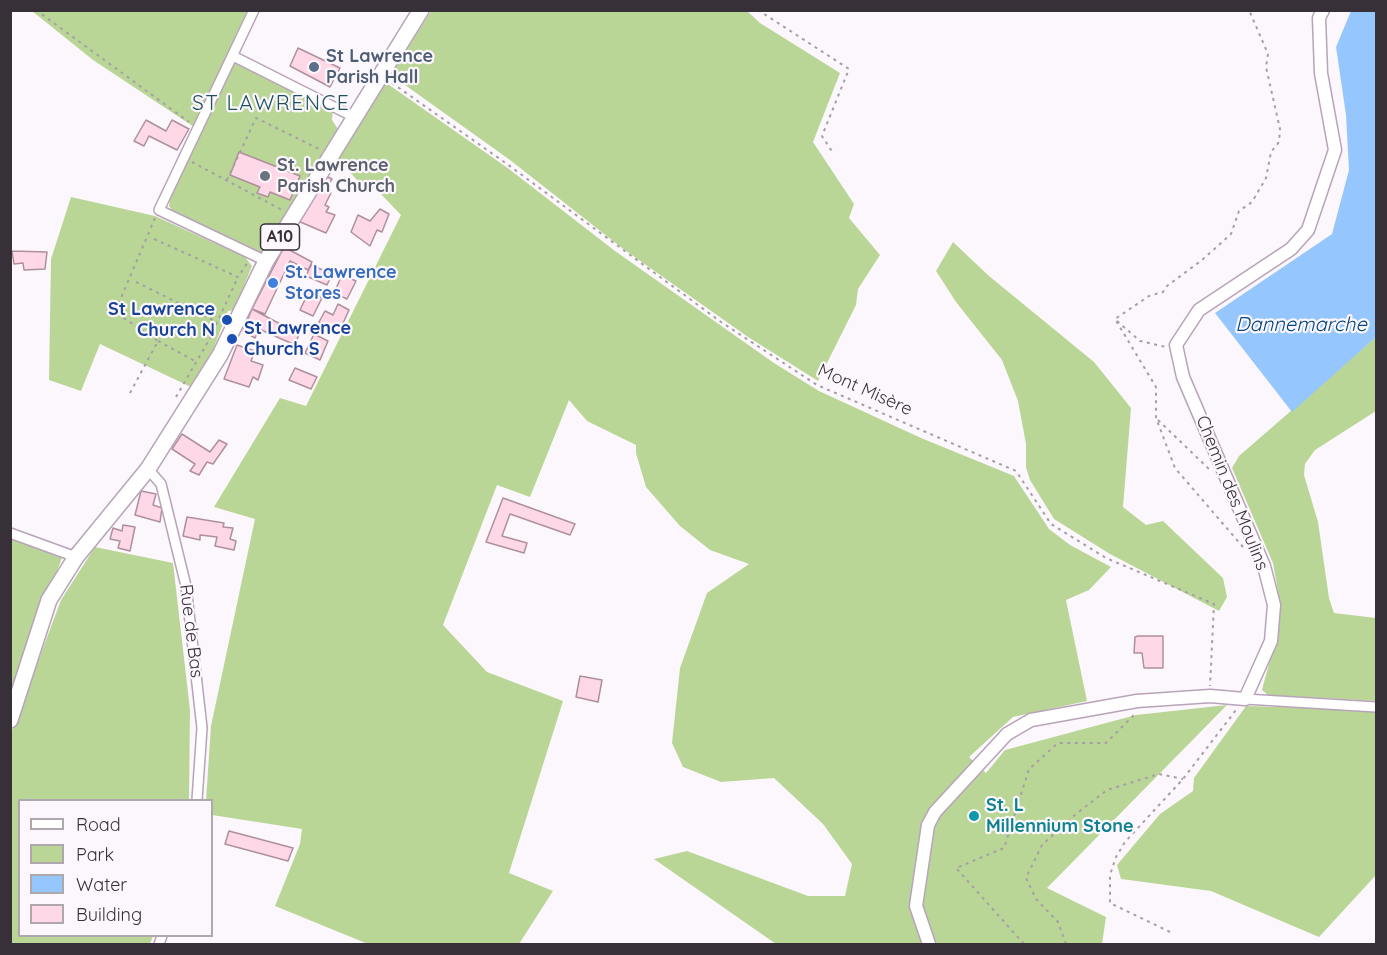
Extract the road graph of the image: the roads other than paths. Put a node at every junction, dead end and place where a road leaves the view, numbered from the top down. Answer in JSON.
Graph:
{"nodes":[{"id":1,"x":254,"y":10,"type":"edge"},
{"id":2,"x":421,"y":10,"type":"edge"},
{"id":3,"x":1323,"y":10,"type":"edge"},
{"id":4,"x":233,"y":56,"type":"junction"},
{"id":5,"x":354,"y":117,"type":"junction"},
{"id":6,"x":260,"y":258,"type":"junction"},
{"id":7,"x":148,"y":469,"type":"junction"},
{"id":8,"x":10,"y":533,"type":"edge"},
{"id":9,"x":76,"y":557,"type":"junction"},
{"id":10,"x":1245,"y":699,"type":"junction"},
{"id":11,"x":1377,"y":707,"type":"edge"},
{"id":12,"x":10,"y":720,"type":"edge"},
{"id":13,"x":197,"y":799,"type":"edge"},
{"id":14,"x":929,"y":945,"type":"edge"}],
"edges":[{"from":1,"to":4,"type":"street"},
{"from":2,"to":5,"type":"main road","number":"A10"},
{"from":3,"to":10,"type":"street","name":"Chemin des Moulins"},
{"from":4,"to":5,"type":"street"},
{"from":4,"to":6,"type":"street"},
{"from":5,"to":6,"type":"main road","number":"A10"},
{"from":6,"to":7,"type":"main road","number":"A10"},
{"from":7,"to":9,"type":"main road","number":"A10"},
{"from":7,"to":13,"type":"street","name":"Rue de Bas"},
{"from":8,"to":9,"type":"street"},
{"from":9,"to":12,"type":"main road","number":"A10"},
{"from":10,"to":11,"type":"street"},
{"from":10,"to":14,"type":"street"}]}
